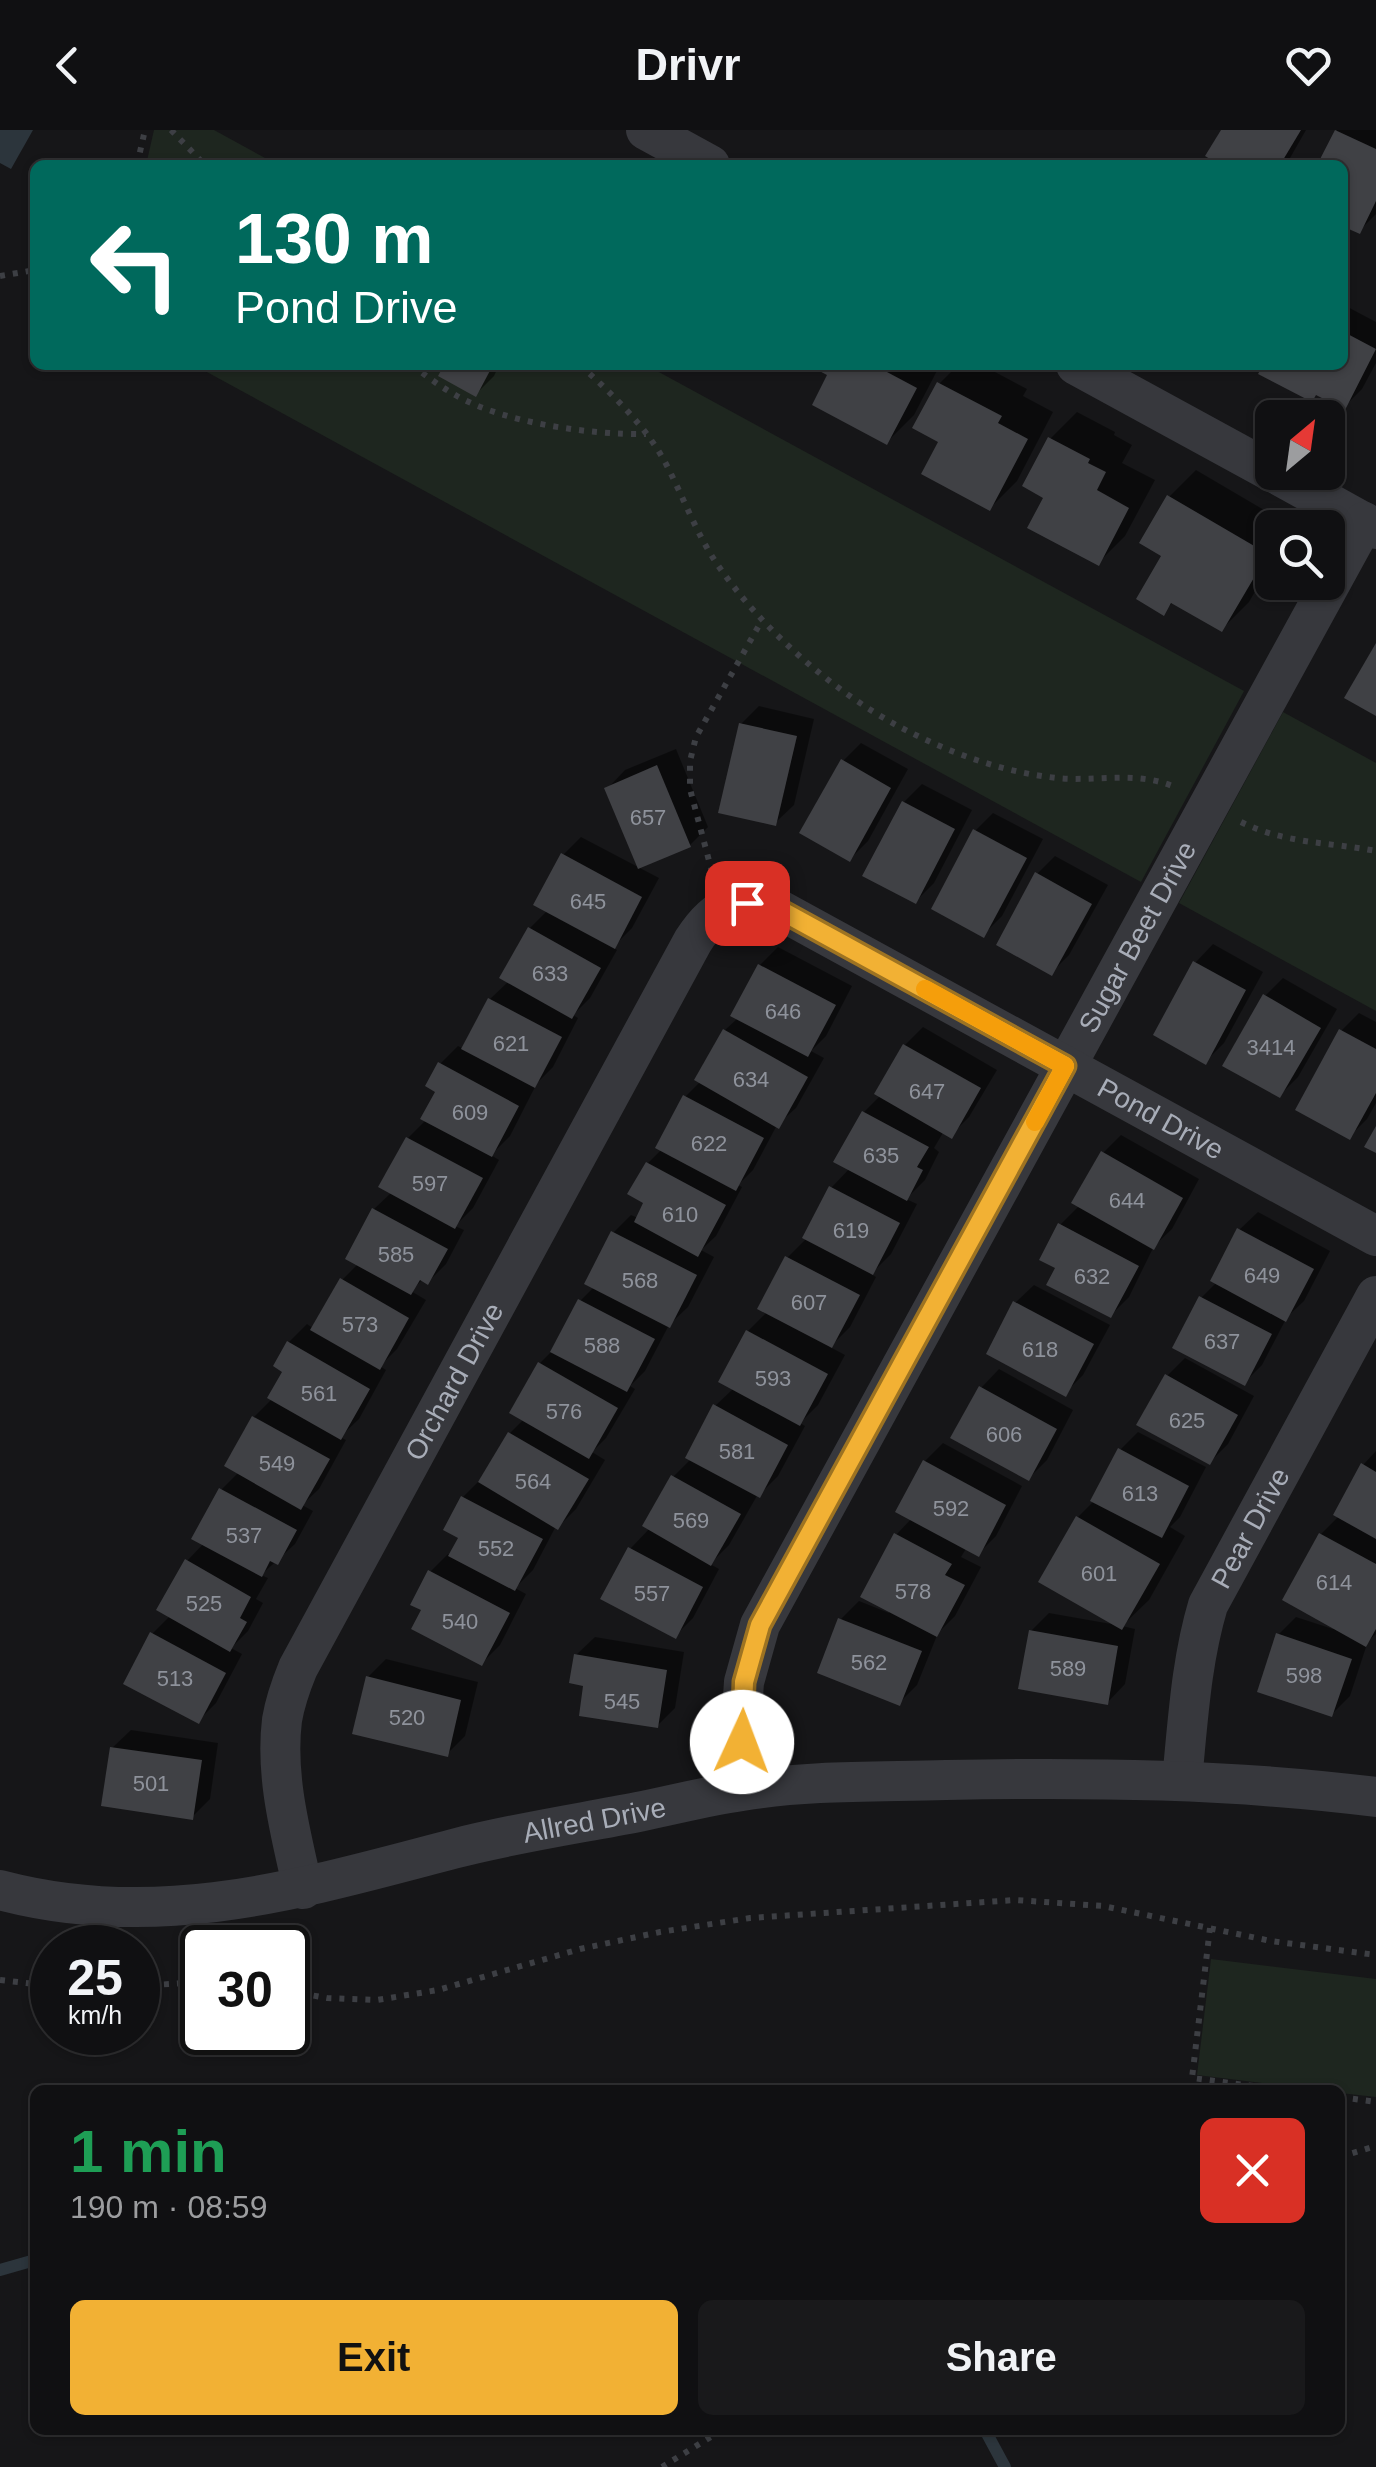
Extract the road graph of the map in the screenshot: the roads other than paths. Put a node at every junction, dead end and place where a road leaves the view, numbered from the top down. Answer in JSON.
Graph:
{"nodes":[{"id":1,"x":646,"y":130,"type":"edge"},
{"id":2,"x":701,"y":160,"type":"edge"},
{"id":3,"x":1085,"y":370,"type":"edge"},
{"id":4,"x":1255,"y":462,"type":"edge"},
{"id":5,"x":1305,"y":490,"type":"edge"},
{"id":6,"x":1370,"y":526,"type":"edge"},
{"id":7,"x":722,"y":892,"type":"joint"},
{"id":8,"x":1065,"y":1066,"type":"junction"},
{"id":9,"x":1376,"y":1236,"type":"edge"},
{"id":10,"x":1376,"y":1296,"type":"edge"},
{"id":11,"x":1182,"y":1780,"type":"junction"},
{"id":12,"x":744,"y":1790,"type":"junction"},
{"id":13,"x":1376,"y":1797,"type":"edge"},
{"id":14,"x":302,"y":1889,"type":"junction"},
{"id":15,"x":0,"y":1890,"type":"edge"}],
"edges":[{"from":1,"to":2,"type":"street"},
{"from":3,"to":4,"type":"street"},
{"from":5,"to":6,"type":"street"},
{"from":6,"to":8,"type":"street","name":"Sugar Beet Drive"},
{"from":7,"to":8,"type":"street","name":"Pond Drive"},
{"from":7,"to":14,"type":"street","name":"Orchard Drive"},
{"from":8,"to":9,"type":"street","name":"Pond Drive"},
{"from":8,"to":12,"type":"street","name":"Sugar Beet Drive"},
{"from":10,"to":11,"type":"street","name":"Pear Drive"},
{"from":11,"to":12,"type":"street","name":"Allred Drive"},
{"from":11,"to":13,"type":"street","name":"Allred Drive"},
{"from":12,"to":14,"type":"street","name":"Allred Drive"},
{"from":14,"to":15,"type":"street","name":"Allred Drive"}]}
